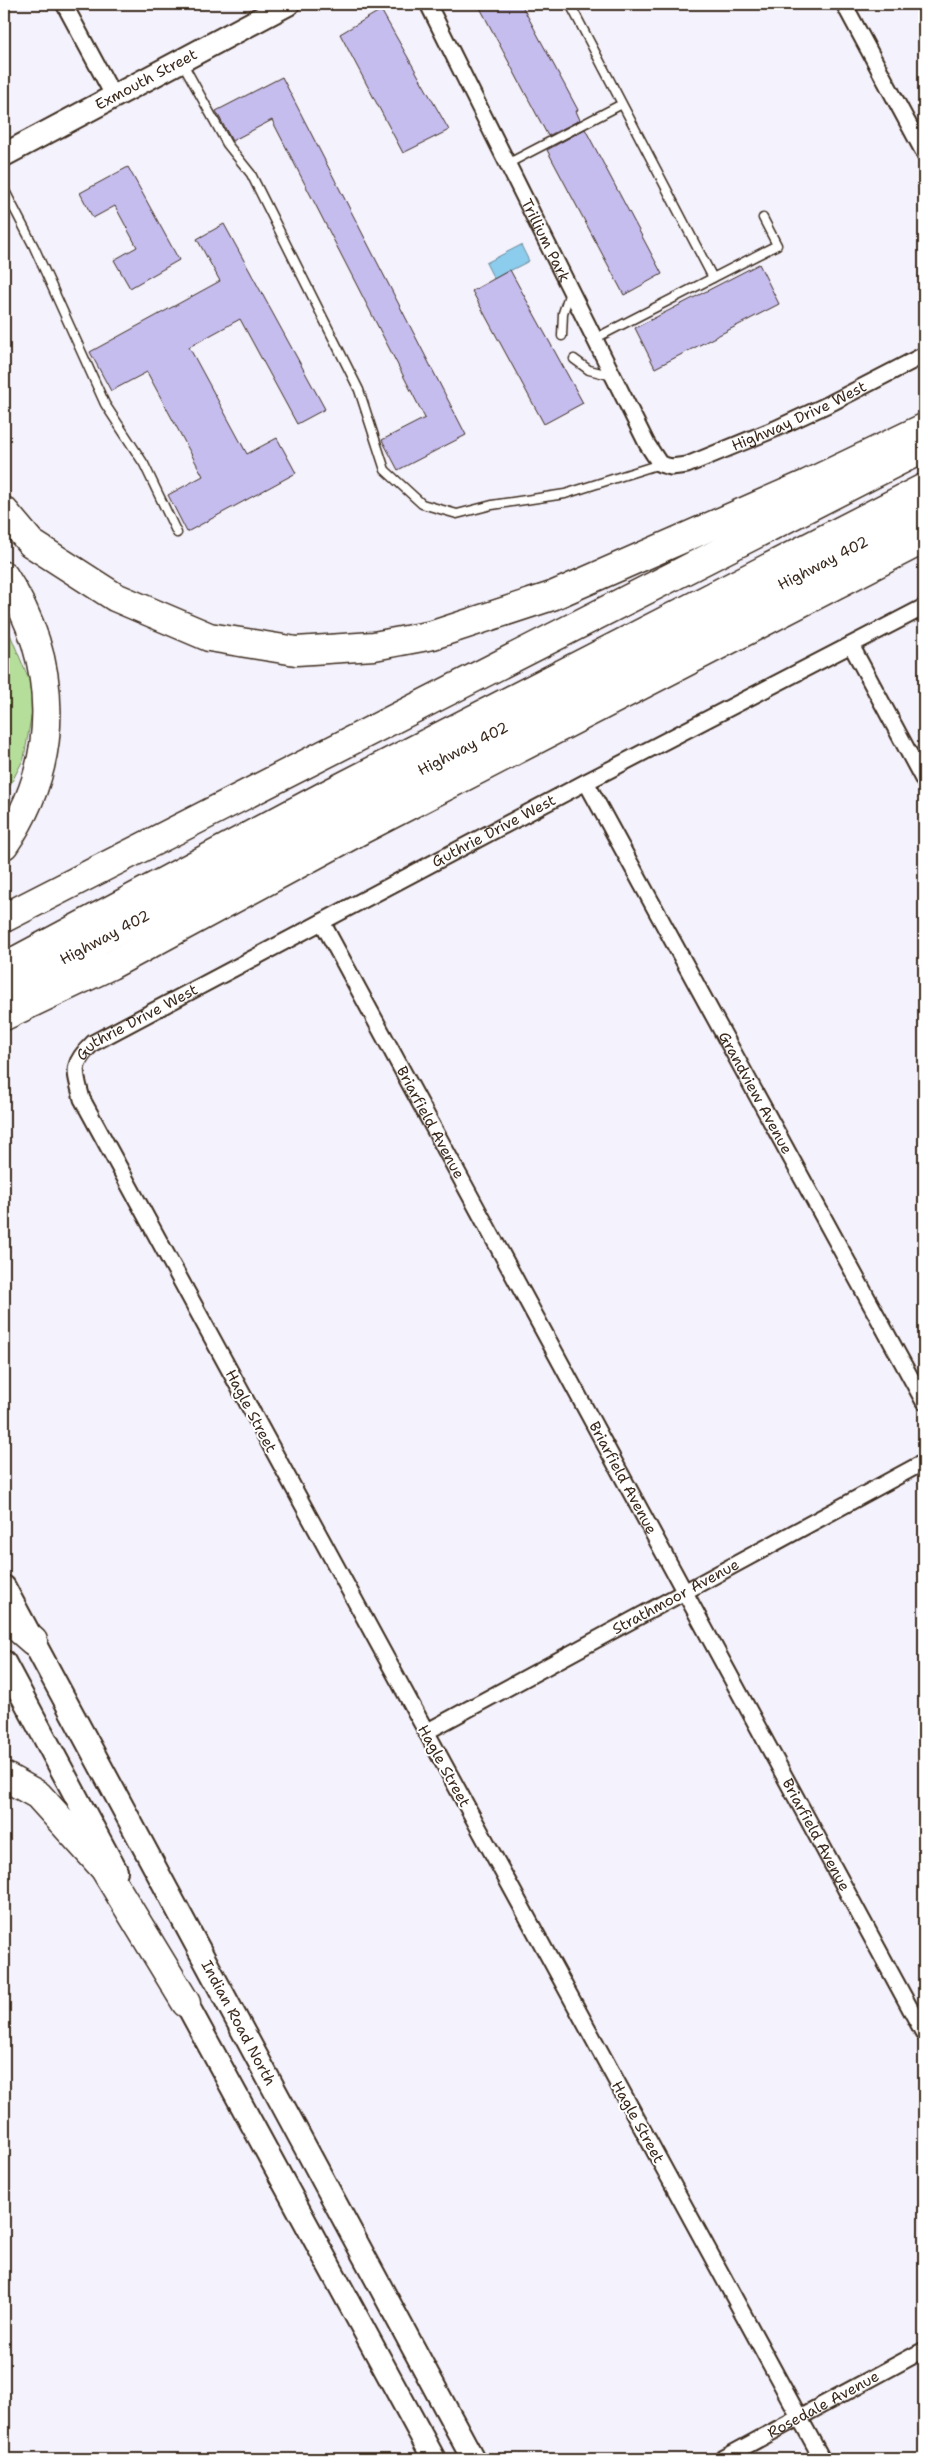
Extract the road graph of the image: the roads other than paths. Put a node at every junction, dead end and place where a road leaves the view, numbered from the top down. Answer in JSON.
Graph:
{"nodes":[{"id":1,"x":64,"y":4,"type":"edge"},
{"id":2,"x":288,"y":4,"type":"edge"},
{"id":3,"x":428,"y":4,"type":"edge"},
{"id":4,"x":570,"y":4,"type":"edge"},
{"id":5,"x":844,"y":4,"type":"edge"},
{"id":6,"x":182,"y":60,"type":"junction"},
{"id":7,"x":113,"y":95,"type":"junction"},
{"id":8,"x":622,"y":104,"type":"junction"},
{"id":9,"x":924,"y":153,"type":"edge"},
{"id":10,"x":4,"y":155,"type":"edge"},
{"id":11,"x":509,"y":163,"type":"junction"},
{"id":12,"x":4,"y":189,"type":"edge"},
{"id":13,"x":763,"y":218,"type":"dead end"},
{"id":14,"x":714,"y":278,"type":"junction"},
{"id":15,"x":571,"y":288,"type":"junction"},
{"id":16,"x":562,"y":336,"type":"dead end"},
{"id":17,"x":596,"y":338,"type":"junction"},
{"id":18,"x":924,"y":355,"type":"edge"},
{"id":19,"x":574,"y":359,"type":"dead end"},
{"id":20,"x":615,"y":377,"type":"junction"},
{"id":21,"x":924,"y":428,"type":"edge"},
{"id":22,"x":924,"y":448,"type":"edge"},
{"id":23,"x":666,"y":466,"type":"junction"},
{"id":24,"x":924,"y":488,"type":"edge"},
{"id":25,"x":4,"y":511,"type":"edge"},
{"id":26,"x":924,"y":511,"type":"edge"},
{"id":27,"x":177,"y":534,"type":"dead end"},
{"id":28,"x":924,"y":539,"type":"edge"},
{"id":29,"x":4,"y":576,"type":"edge"},
{"id":30,"x":924,"y":607,"type":"edge"},
{"id":31,"x":851,"y":645,"type":"junction"},
{"id":32,"x":924,"y":781,"type":"edge"},
{"id":33,"x":586,"y":782,"type":"junction"},
{"id":34,"x":4,"y":845,"type":"edge"},
{"id":35,"x":4,"y":918,"type":"edge"},
{"id":36,"x":322,"y":922,"type":"junction"},
{"id":37,"x":111,"y":965,"type":"junction"},
{"id":38,"x":4,"y":967,"type":"edge"},
{"id":39,"x":4,"y":991,"type":"edge"},
{"id":40,"x":4,"y":1016,"type":"edge"},
{"id":41,"x":4,"y":1030,"type":"edge"},
{"id":42,"x":75,"y":1070,"type":"joint"},
{"id":43,"x":924,"y":1402,"type":"edge"},
{"id":44,"x":924,"y":1462,"type":"edge"},
{"id":45,"x":4,"y":1587,"type":"edge"},
{"id":46,"x":684,"y":1591,"type":"junction"},
{"id":47,"x":4,"y":1616,"type":"edge"},
{"id":48,"x":34,"y":1641,"type":"junction"},
{"id":49,"x":4,"y":1662,"type":"edge"},
{"id":50,"x":426,"y":1732,"type":"junction"},
{"id":51,"x":4,"y":1776,"type":"edge"},
{"id":52,"x":186,"y":2003,"type":"junction"},
{"id":53,"x":924,"y":2034,"type":"edge"},
{"id":54,"x":924,"y":2350,"type":"edge"},
{"id":55,"x":799,"y":2418,"type":"junction"},
{"id":56,"x":434,"y":2459,"type":"edge"},
{"id":57,"x":473,"y":2459,"type":"edge"},
{"id":58,"x":722,"y":2459,"type":"edge"},
{"id":59,"x":822,"y":2459,"type":"edge"}],
"edges":[{"from":1,"to":7,"type":"street"},
{"from":2,"to":6,"type":"main road","name":"Exmouth Street"},
{"from":3,"to":11,"type":"street","name":"Trillium Park"},
{"from":4,"to":8,"type":"lane"},
{"from":5,"to":9,"type":"street"},
{"from":6,"to":7,"type":"main road","name":"Exmouth Street"},
{"from":6,"to":23,"type":"lane"},
{"from":7,"to":10,"type":"main road","name":"Exmouth Street"},
{"from":8,"to":11,"type":"lane"},
{"from":8,"to":14,"type":"lane"},
{"from":11,"to":15,"type":"street","name":"Trillium Park"},
{"from":12,"to":27,"type":"lane"},
{"from":13,"to":14,"type":"lane"},
{"from":14,"to":17,"type":"lane"},
{"from":15,"to":16,"type":"lane"},
{"from":15,"to":17,"type":"street","name":"Trillium Park"},
{"from":17,"to":20,"type":"street","name":"Trillium Park"},
{"from":18,"to":23,"type":"street","name":"Highway Drive West"},
{"from":19,"to":20,"type":"lane"},
{"from":20,"to":23,"type":"street","name":"Trillium Park"},
{"from":21,"to":25,"type":"highway"},
{"from":22,"to":35,"type":"highway"},
{"from":24,"to":38,"type":"highway"},
{"from":26,"to":39,"type":"highway","name":"Highway 402"},
{"from":28,"to":37,"type":"highway"},
{"from":29,"to":34,"type":"highway"},
{"from":30,"to":31,"type":"street","name":"Guthrie Drive West"},
{"from":31,"to":32,"type":"street"},
{"from":31,"to":33,"type":"street","name":"Guthrie Drive West"},
{"from":33,"to":36,"type":"street","name":"Guthrie Drive West"},
{"from":33,"to":43,"type":"street","name":"Grandview Avenue"},
{"from":36,"to":42,"type":"street","name":"Guthrie Drive West"},
{"from":36,"to":46,"type":"street","name":"Briarfield Avenue"},
{"from":37,"to":40,"type":"highway"},
{"from":37,"to":41,"type":"highway"},
{"from":42,"to":50,"type":"street","name":"Hagle Street"},
{"from":44,"to":46,"type":"street","name":"Strathmoor Avenue"},
{"from":45,"to":48,"type":"main road","name":"Indian Road North"},
{"from":46,"to":50,"type":"street","name":"Strathmoor Avenue"},
{"from":46,"to":53,"type":"street","name":"Briarfield Avenue"},
{"from":47,"to":48,"type":"highway"},
{"from":48,"to":57,"type":"main road","name":"Indian Road North"},
{"from":49,"to":52,"type":"main road"},
{"from":50,"to":55,"type":"street","name":"Hagle Street"},
{"from":51,"to":52,"type":"highway"},
{"from":52,"to":56,"type":"main road"},
{"from":54,"to":55,"type":"street","name":"Rosedale Avenue"},
{"from":55,"to":58,"type":"street","name":"Rosedale Avenue"},
{"from":55,"to":59,"type":"street","name":"Hagle Street"}]}
